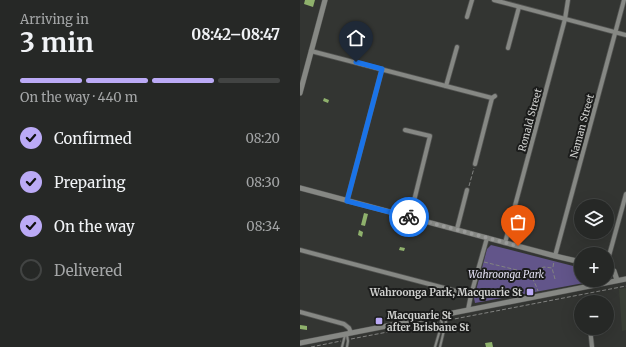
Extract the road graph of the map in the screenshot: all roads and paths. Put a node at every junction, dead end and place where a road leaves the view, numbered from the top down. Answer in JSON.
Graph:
{"nodes":[{"id":1,"x":325,"y":0,"type":"edge"},
{"id":2,"x":472,"y":0,"type":"edge"},
{"id":3,"x":494,"y":0,"type":"edge"},
{"id":4,"x":568,"y":0,"type":"edge"},
{"id":5,"x":624,"y":0,"type":"edge"},
{"id":6,"x":520,"y":7,"type":"junction"},
{"id":7,"x":467,"y":17,"type":"dead end"},
{"id":8,"x":565,"y":19,"type":"junction"},
{"id":9,"x":615,"y":33,"type":"junction"},
{"id":10,"x":626,"y":36,"type":"edge"},
{"id":11,"x":456,"y":47,"type":"dead end"},
{"id":12,"x":508,"y":48,"type":"dead end"},
{"id":13,"x":312,"y":51,"type":"junction"},
{"id":14,"x":382,"y":69,"type":"junction"},
{"id":15,"x":446,"y":86,"type":"junction"},
{"id":16,"x":300,"y":93,"type":"edge"},
{"id":17,"x":406,"y":130,"type":"dead end"},
{"id":18,"x":475,"y":164,"type":"joint"},
{"id":19,"x":300,"y":188,"type":"edge"},
{"id":20,"x":467,"y":190,"type":"joint"},
{"id":21,"x":626,"y":194,"type":"edge"},
{"id":22,"x":625,"y":199,"type":"edge"},
{"id":23,"x":347,"y":201,"type":"junction"},
{"id":24,"x":410,"y":217,"type":"junction"},
{"id":25,"x":457,"y":229,"type":"junction"},
{"id":26,"x":486,"y":238,"type":"junction"},
{"id":27,"x":505,"y":243,"type":"junction"},
{"id":28,"x":612,"y":247,"type":"edge"},
{"id":29,"x":300,"y":250,"type":"edge"},
{"id":30,"x":555,"y":256,"type":"junction"},
{"id":31,"x":574,"y":260,"type":"edge"},
{"id":32,"x":480,"y":261,"type":"junction"},
{"id":33,"x":552,"y":268,"type":"junction"},
{"id":34,"x":614,"y":271,"type":"edge"},
{"id":35,"x":531,"y":272,"type":"junction"},
{"id":36,"x":555,"y":279,"type":"dead end"},
{"id":37,"x":626,"y":279,"type":"edge"},
{"id":38,"x":617,"y":280,"type":"junction"},
{"id":39,"x":626,"y":286,"type":"edge"},
{"id":40,"x":471,"y":295,"type":"junction"},
{"id":41,"x":540,"y":296,"type":"junction"},
{"id":42,"x":468,"y":310,"type":"junction"},
{"id":43,"x":300,"y":312,"type":"edge"},
{"id":44,"x":443,"y":315,"type":"junction"},
{"id":45,"x":446,"y":321,"type":"junction"},
{"id":46,"x":441,"y":322,"type":"junction"},
{"id":47,"x":348,"y":335,"type":"junction"},
{"id":48,"x":591,"y":335,"type":"edge"},
{"id":49,"x":344,"y":340,"type":"junction"},
{"id":50,"x":300,"y":343,"type":"edge"},
{"id":51,"x":311,"y":347,"type":"edge"},
{"id":52,"x":342,"y":347,"type":"edge"},
{"id":53,"x":347,"y":347,"type":"edge"},
{"id":54,"x":435,"y":347,"type":"edge"},
{"id":55,"x":440,"y":347,"type":"edge"},
{"id":56,"x":592,"y":347,"type":"edge"}],
"edges":[{"from":1,"to":13,"type":"street"},
{"from":2,"to":7,"type":"street"},
{"from":3,"to":6,"type":"street"},
{"from":4,"to":8,"type":"street","name":"Ronald Street"},
{"from":5,"to":9,"type":"street","name":"Naman Street"},
{"from":6,"to":8,"type":"street"},
{"from":6,"to":12,"type":"street"},
{"from":8,"to":9,"type":"street"},
{"from":8,"to":27,"type":"street","name":"Ronald Street"},
{"from":9,"to":10,"type":"street"},
{"from":9,"to":30,"type":"street","name":"Naman Street"},
{"from":11,"to":15,"type":"street"},
{"from":13,"to":14,"type":"street"},
{"from":13,"to":16,"type":"street"},
{"from":14,"to":15,"type":"street"},
{"from":14,"to":23,"type":"street"},
{"from":15,"to":18,"type":"street"},
{"from":17,"to":24,"type":"street"},
{"from":18,"to":20,"type":"path"},
{"from":19,"to":23,"type":"street"},
{"from":20,"to":25,"type":"street"},
{"from":21,"to":22,"type":"street"},
{"from":22,"to":28,"type":"street"},
{"from":23,"to":24,"type":"street"},
{"from":24,"to":25,"type":"street"},
{"from":25,"to":26,"type":"street"},
{"from":26,"to":27,"type":"street"},
{"from":26,"to":32,"type":"street"},
{"from":27,"to":30,"type":"street"},
{"from":29,"to":40,"type":"street"},
{"from":30,"to":31,"type":"street"},
{"from":30,"to":33,"type":"path"},
{"from":32,"to":35,"type":"path"},
{"from":32,"to":40,"type":"street"},
{"from":33,"to":35,"type":"path"},
{"from":33,"to":36,"type":"path"},
{"from":34,"to":38,"type":"street"},
{"from":35,"to":41,"type":"path"},
{"from":37,"to":38,"type":"street"},
{"from":38,"to":41,"type":"street"},
{"from":39,"to":45,"type":"path"},
{"from":40,"to":42,"type":"street"},
{"from":41,"to":42,"type":"street"},
{"from":42,"to":44,"type":"street"},
{"from":43,"to":47,"type":"street"},
{"from":44,"to":45,"type":"lane"},
{"from":44,"to":46,"type":"lane"},
{"from":44,"to":47,"type":"street"},
{"from":45,"to":55,"type":"lane"},
{"from":46,"to":47,"type":"path"},
{"from":46,"to":54,"type":"lane"},
{"from":47,"to":49,"type":"lane"},
{"from":47,"to":50,"type":"street"},
{"from":47,"to":53,"type":"lane"},
{"from":48,"to":56,"type":"street"},
{"from":49,"to":51,"type":"path"},
{"from":49,"to":52,"type":"lane"}]}
